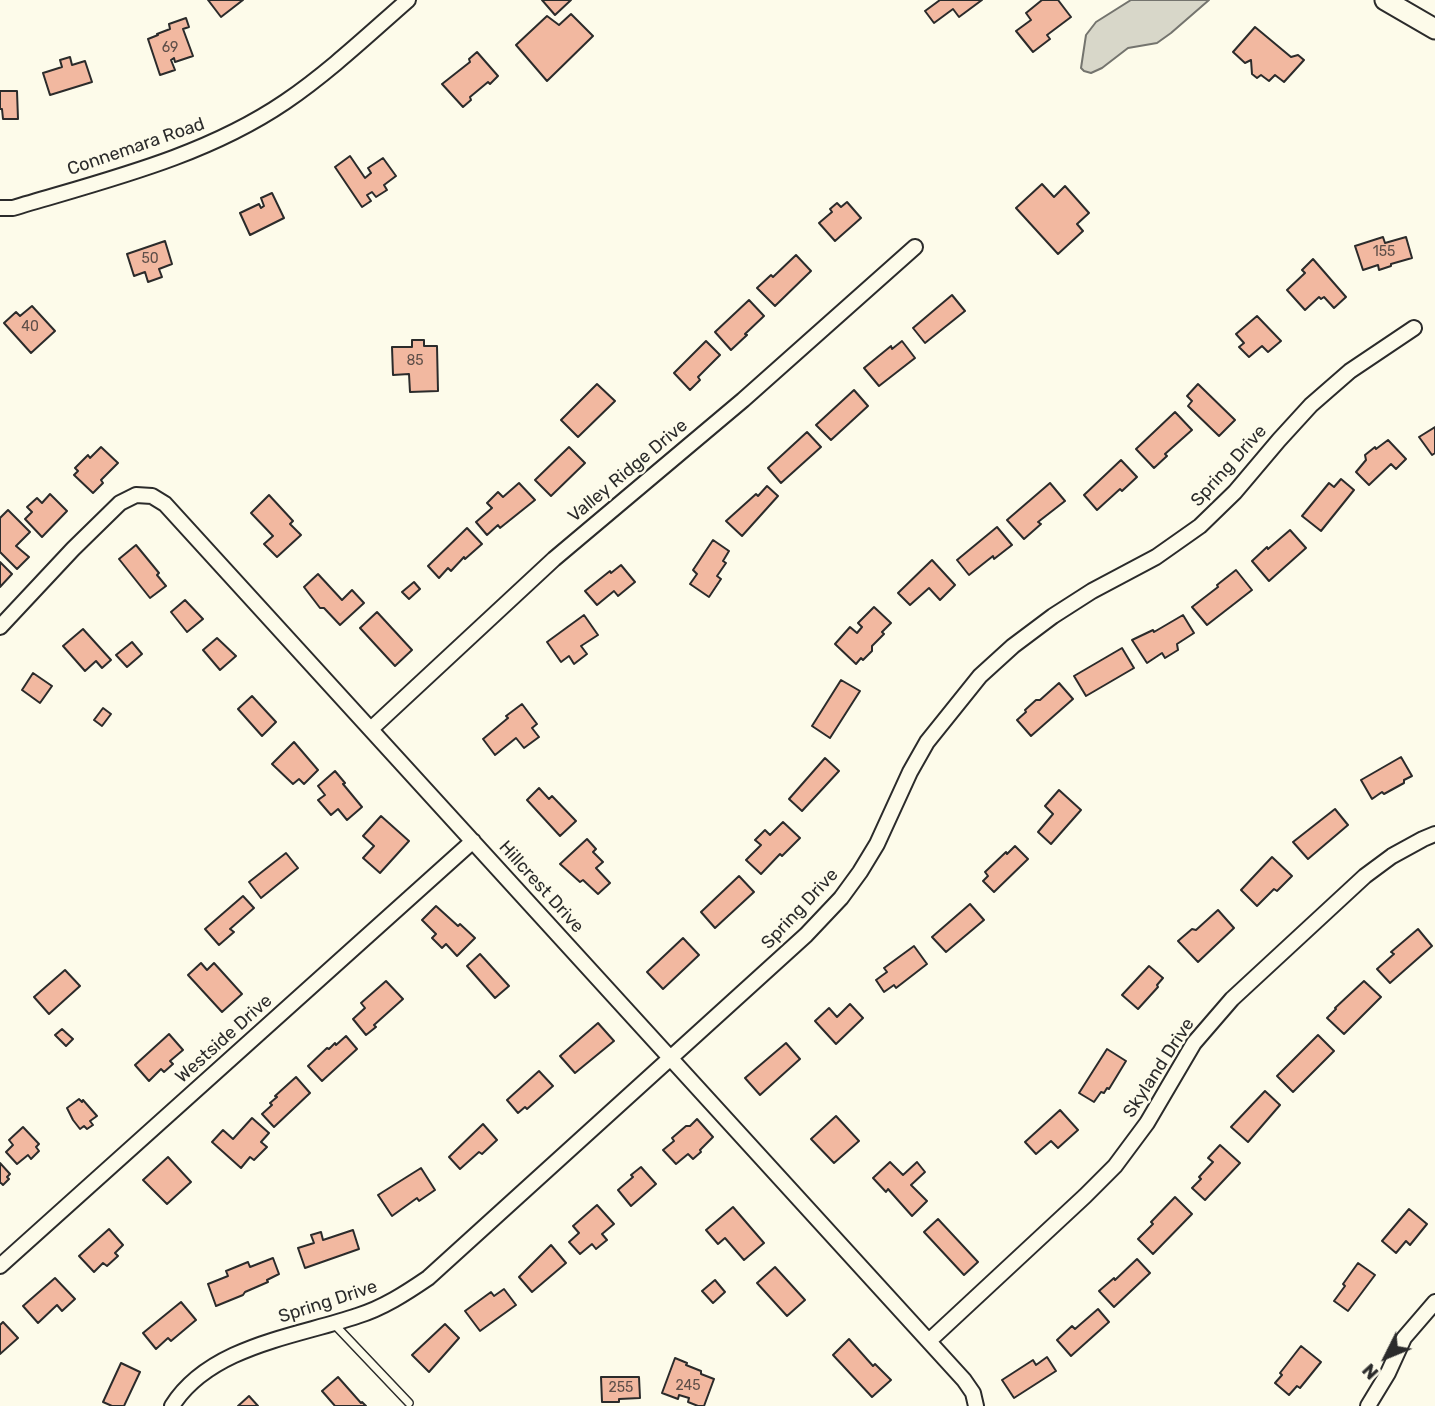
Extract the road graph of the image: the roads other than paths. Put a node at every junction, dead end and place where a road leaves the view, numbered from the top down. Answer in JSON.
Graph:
{"nodes":[{"id":1,"x":408,"y":0,"type":"edge"},
{"id":2,"x":1385,"y":0,"type":"edge"},
{"id":3,"x":1435,"y":29,"type":"edge"},
{"id":4,"x":0,"y":208,"type":"edge"},
{"id":5,"x":915,"y":247,"type":"dead end"},
{"id":6,"x":1413,"y":328,"type":"dead end"},
{"id":7,"x":0,"y":627,"type":"edge"},
{"id":8,"x":371,"y":729,"type":"junction"},
{"id":9,"x":1435,"y":834,"type":"edge"},
{"id":10,"x":473,"y":841,"type":"junction"},
{"id":11,"x":671,"y":1058,"type":"junction"},
{"id":12,"x":0,"y":1266,"type":"edge"},
{"id":13,"x":1435,"y":1301,"type":"edge"},
{"id":14,"x":334,"y":1324,"type":"junction"},
{"id":15,"x":929,"y":1341,"type":"junction"},
{"id":16,"x":409,"y":1403,"type":"dead end"},
{"id":17,"x":172,"y":1406,"type":"edge"},
{"id":18,"x":976,"y":1406,"type":"edge"},
{"id":19,"x":1368,"y":1406,"type":"edge"}],
"edges":[{"from":1,"to":4,"type":"street","name":"Connemara Road"},
{"from":2,"to":3,"type":"street"},
{"from":5,"to":8,"type":"street","name":"Valley Ridge Drive"},
{"from":6,"to":11,"type":"street","name":"Spring Drive"},
{"from":7,"to":8,"type":"street","name":"Hillcrest Drive"},
{"from":8,"to":10,"type":"street","name":"Hillcrest Drive"},
{"from":9,"to":15,"type":"street","name":"Skyland Drive"},
{"from":10,"to":11,"type":"street","name":"Hillcrest Drive"},
{"from":10,"to":12,"type":"street","name":"Westside Drive"},
{"from":11,"to":14,"type":"street","name":"Spring Drive"},
{"from":11,"to":15,"type":"street","name":"Hillcrest Drive"},
{"from":13,"to":19,"type":"street"},
{"from":14,"to":16,"type":"lane"},
{"from":14,"to":17,"type":"street","name":"Spring Drive"},
{"from":15,"to":18,"type":"street","name":"Hillcrest Drive"}]}
